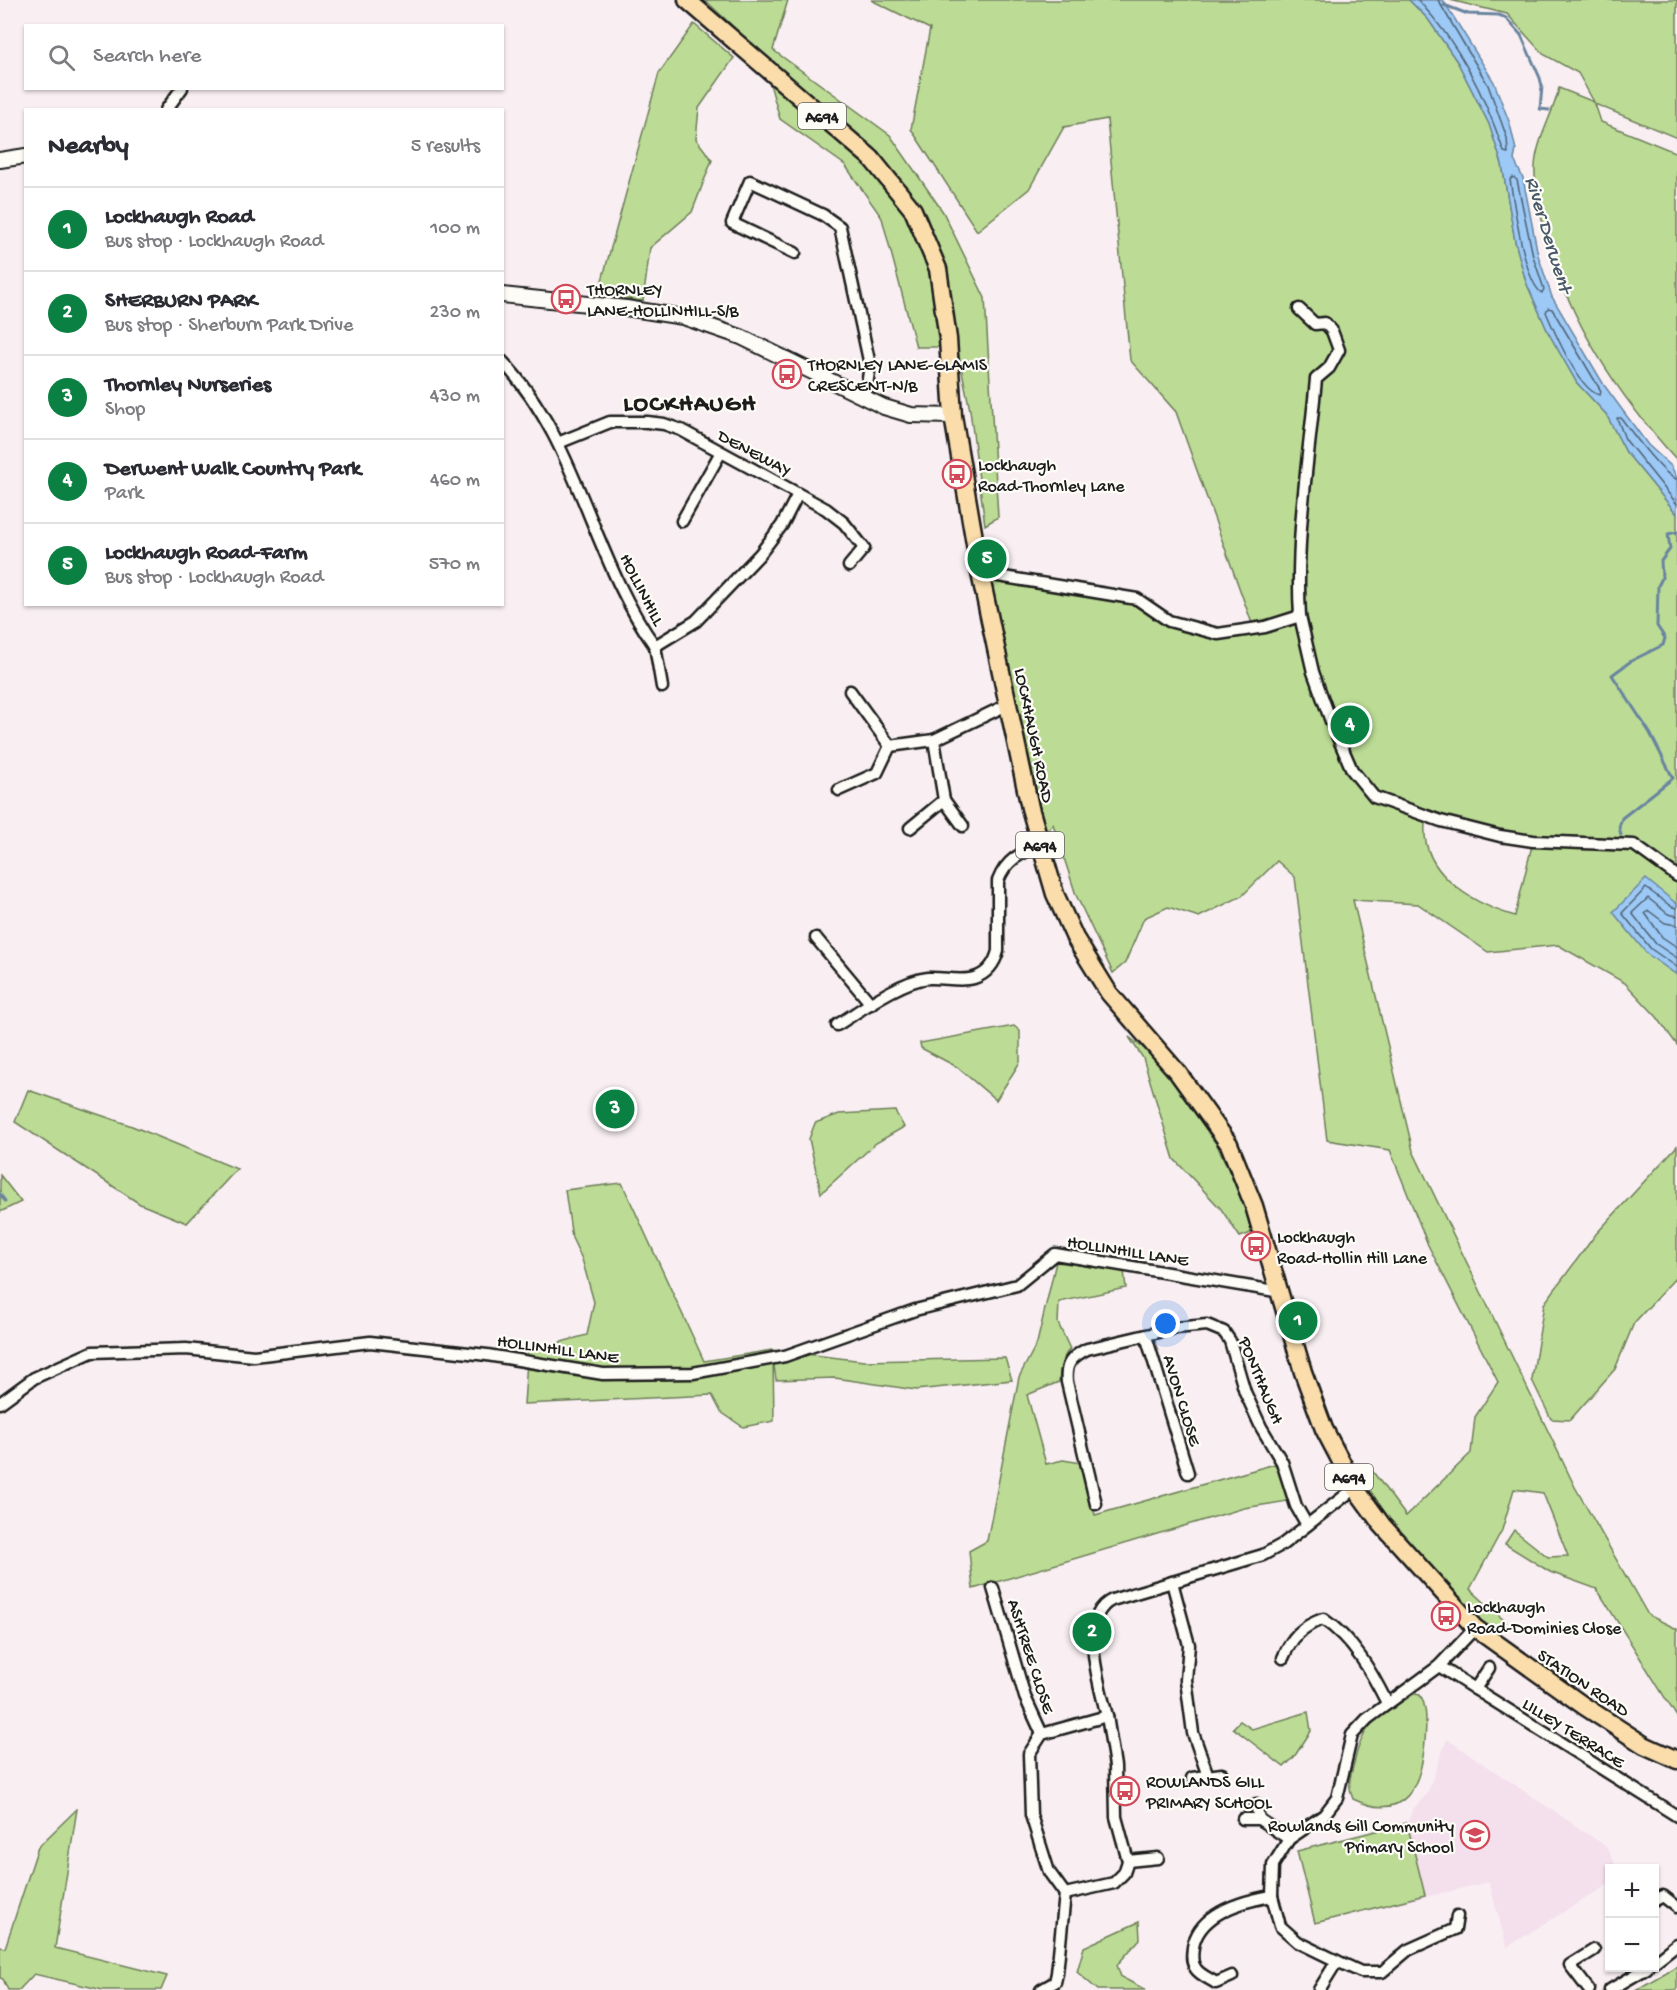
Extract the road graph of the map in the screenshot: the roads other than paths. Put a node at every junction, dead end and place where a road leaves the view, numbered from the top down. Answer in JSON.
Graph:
{"nodes":[{"id":1,"x":687,"y":0,"type":"edge"},
{"id":2,"x":181,"y":90,"type":"edge"},
{"id":3,"x":167,"y":108,"type":"edge"},
{"id":4,"x":24,"y":156,"type":"edge"},
{"id":5,"x":0,"y":160,"type":"edge"},
{"id":6,"x":795,"y":253,"type":"dead end"},
{"id":7,"x":504,"y":295,"type":"edge"},
{"id":8,"x":1299,"y":309,"type":"dead end"},
{"id":9,"x":504,"y":363,"type":"edge"},
{"id":10,"x":865,"y":399,"type":"junction"},
{"id":11,"x":953,"y":416,"type":"junction"},
{"id":12,"x":558,"y":443,"type":"junction"},
{"id":13,"x":721,"y":452,"type":"junction"},
{"id":14,"x":798,"y":494,"type":"junction"},
{"id":15,"x":682,"y":521,"type":"dead end"},
{"id":16,"x":849,"y":566,"type":"dead end"},
{"id":17,"x":980,"y":573,"type":"junction"},
{"id":18,"x":1296,"y":617,"type":"junction"},
{"id":19,"x":656,"y":646,"type":"junction"},
{"id":20,"x":662,"y":687,"type":"dead end"},
{"id":21,"x":850,"y":691,"type":"dead end"},
{"id":22,"x":1009,"y":704,"type":"junction"},
{"id":23,"x":934,"y":740,"type":"junction"},
{"id":24,"x":890,"y":746,"type":"junction"},
{"id":25,"x":839,"y":790,"type":"dead end"},
{"id":26,"x":944,"y":800,"type":"junction"},
{"id":27,"x":963,"y":826,"type":"dead end"},
{"id":28,"x":910,"y":828,"type":"dead end"},
{"id":29,"x":1040,"y":846,"type":"junction"},
{"id":30,"x":1677,"y":876,"type":"edge"},
{"id":31,"x":816,"y":938,"type":"dead end"},
{"id":32,"x":871,"y":1004,"type":"junction"},
{"id":33,"x":837,"y":1025,"type":"dead end"},
{"id":34,"x":1281,"y":1292,"type":"junction"},
{"id":35,"x":1146,"y":1336,"type":"junction"},
{"id":36,"x":0,"y":1402,"type":"edge"},
{"id":37,"x":1188,"y":1473,"type":"dead end"},
{"id":38,"x":1355,"y":1488,"type":"junction"},
{"id":39,"x":1096,"y":1504,"type":"dead end"},
{"id":40,"x":1307,"y":1525,"type":"junction"},
{"id":41,"x":1172,"y":1582,"type":"junction"},
{"id":42,"x":993,"y":1588,"type":"dead end"},
{"id":43,"x":1475,"y":1628,"type":"junction"},
{"id":44,"x":1282,"y":1658,"type":"dead end"},
{"id":45,"x":1439,"y":1666,"type":"junction"},
{"id":46,"x":1489,"y":1668,"type":"dead end"},
{"id":47,"x":1475,"y":1689,"type":"junction"},
{"id":48,"x":1387,"y":1703,"type":"junction"},
{"id":49,"x":1107,"y":1716,"type":"junction"},
{"id":50,"x":1042,"y":1734,"type":"junction"},
{"id":51,"x":1677,"y":1760,"type":"edge"},
{"id":52,"x":1221,"y":1774,"type":"dead end"},
{"id":53,"x":1208,"y":1776,"type":"junction"},
{"id":54,"x":1192,"y":1778,"type":"dead end"},
{"id":55,"x":1256,"y":1804,"type":"dead end"},
{"id":56,"x":1677,"y":1816,"type":"edge"},
{"id":57,"x":1243,"y":1819,"type":"dead end"},
{"id":58,"x":1259,"y":1819,"type":"junction"},
{"id":59,"x":1289,"y":1839,"type":"junction"},
{"id":60,"x":1158,"y":1858,"type":"dead end"},
{"id":61,"x":1128,"y":1861,"type":"junction"},
{"id":62,"x":1662,"y":1884,"type":"dead end"},
{"id":63,"x":1065,"y":1894,"type":"junction"},
{"id":64,"x":1272,"y":1896,"type":"junction"},
{"id":65,"x":1659,"y":1898,"type":"edge"},
{"id":66,"x":1677,"y":1906,"type":"edge"},
{"id":67,"x":1456,"y":1916,"type":"dead end"},
{"id":68,"x":1677,"y":1944,"type":"edge"},
{"id":69,"x":1594,"y":1950,"type":"dead end"},
{"id":70,"x":1659,"y":1958,"type":"edge"},
{"id":71,"x":1337,"y":1961,"type":"junction"},
{"id":72,"x":1640,"y":1972,"type":"edge"},
{"id":73,"x":1232,"y":1976,"type":"dead end"},
{"id":74,"x":1214,"y":1987,"type":"edge"},
{"id":75,"x":1041,"y":1990,"type":"edge"},
{"id":76,"x":1319,"y":1990,"type":"edge"},
{"id":77,"x":1589,"y":1990,"type":"edge"},
{"id":78,"x":1610,"y":1990,"type":"edge"}],
"edges":[{"from":1,"to":11,"type":"main road","name":"LOCKHAUGH ROAD","number":"A694"},
{"from":2,"to":3,"type":"street"},
{"from":4,"to":5,"type":"street"},
{"from":6,"to":10,"type":"street"},
{"from":7,"to":10,"type":"street"},
{"from":8,"to":18,"type":"street"},
{"from":9,"to":12,"type":"street","name":"HOLLINHILL"},
{"from":10,"to":11,"type":"street"},
{"from":11,"to":17,"type":"main road","name":"LOCKHAUGH ROAD","number":"A694"},
{"from":12,"to":13,"type":"street","name":"DENEWAY"},
{"from":12,"to":19,"type":"street","name":"HOLLINHILL"},
{"from":13,"to":14,"type":"street","name":"DENEWAY"},
{"from":13,"to":15,"type":"street"},
{"from":14,"to":16,"type":"street","name":"DENEWAY"},
{"from":14,"to":19,"type":"street","name":"HOLLINHILL"},
{"from":17,"to":18,"type":"street"},
{"from":17,"to":22,"type":"main road","name":"LOCKHAUGH ROAD","number":"A694"},
{"from":18,"to":30,"type":"street"},
{"from":19,"to":20,"type":"street"},
{"from":21,"to":24,"type":"street"},
{"from":22,"to":23,"type":"street"},
{"from":22,"to":29,"type":"main road","name":"LOCKHAUGH ROAD","number":"A694"},
{"from":23,"to":24,"type":"street"},
{"from":23,"to":26,"type":"street"},
{"from":24,"to":25,"type":"street"},
{"from":26,"to":27,"type":"street"},
{"from":26,"to":28,"type":"street"},
{"from":29,"to":32,"type":"street"},
{"from":29,"to":34,"type":"main road","name":"LOCKHAUGH ROAD","number":"A694"},
{"from":31,"to":32,"type":"street"},
{"from":32,"to":33,"type":"street"},
{"from":34,"to":36,"type":"street","name":"HOLLINHILL LANE"},
{"from":34,"to":38,"type":"main road","number":"A694"},
{"from":35,"to":37,"type":"street","name":"AVON CLOSE"},
{"from":35,"to":39,"type":"street","name":"PONTHAUGH"},
{"from":35,"to":40,"type":"street","name":"PONTHAUGH"},
{"from":38,"to":40,"type":"street"},
{"from":38,"to":43,"type":"main road","number":"A694"},
{"from":40,"to":41,"type":"street"},
{"from":41,"to":49,"type":"street"},
{"from":41,"to":53,"type":"street"},
{"from":42,"to":50,"type":"street","name":"ASHTREE CLOSE"},
{"from":43,"to":45,"type":"street"},
{"from":43,"to":51,"type":"main road","name":"STATION ROAD","number":"A694"},
{"from":44,"to":48,"type":"street"},
{"from":45,"to":47,"type":"street","name":"LILLEY TERRACE"},
{"from":45,"to":48,"type":"street"},
{"from":46,"to":47,"type":"street"},
{"from":47,"to":56,"type":"street","name":"LILLEY TERRACE"},
{"from":48,"to":59,"type":"street"},
{"from":49,"to":50,"type":"street"},
{"from":49,"to":61,"type":"street"},
{"from":50,"to":63,"type":"street"},
{"from":52,"to":53,"type":"street"},
{"from":53,"to":54,"type":"street"},
{"from":55,"to":58,"type":"street"},
{"from":57,"to":58,"type":"street"},
{"from":58,"to":59,"type":"street"},
{"from":59,"to":64,"type":"street"},
{"from":60,"to":61,"type":"street"},
{"from":61,"to":63,"type":"street"},
{"from":62,"to":65,"type":"street"},
{"from":63,"to":75,"type":"street"},
{"from":64,"to":71,"type":"street"},
{"from":64,"to":74,"type":"street"},
{"from":65,"to":66,"type":"street"},
{"from":67,"to":71,"type":"street"},
{"from":68,"to":70,"type":"street"},
{"from":69,"to":77,"type":"street"},
{"from":71,"to":76,"type":"street"},
{"from":72,"to":78,"type":"street"},
{"from":73,"to":74,"type":"street"}]}
